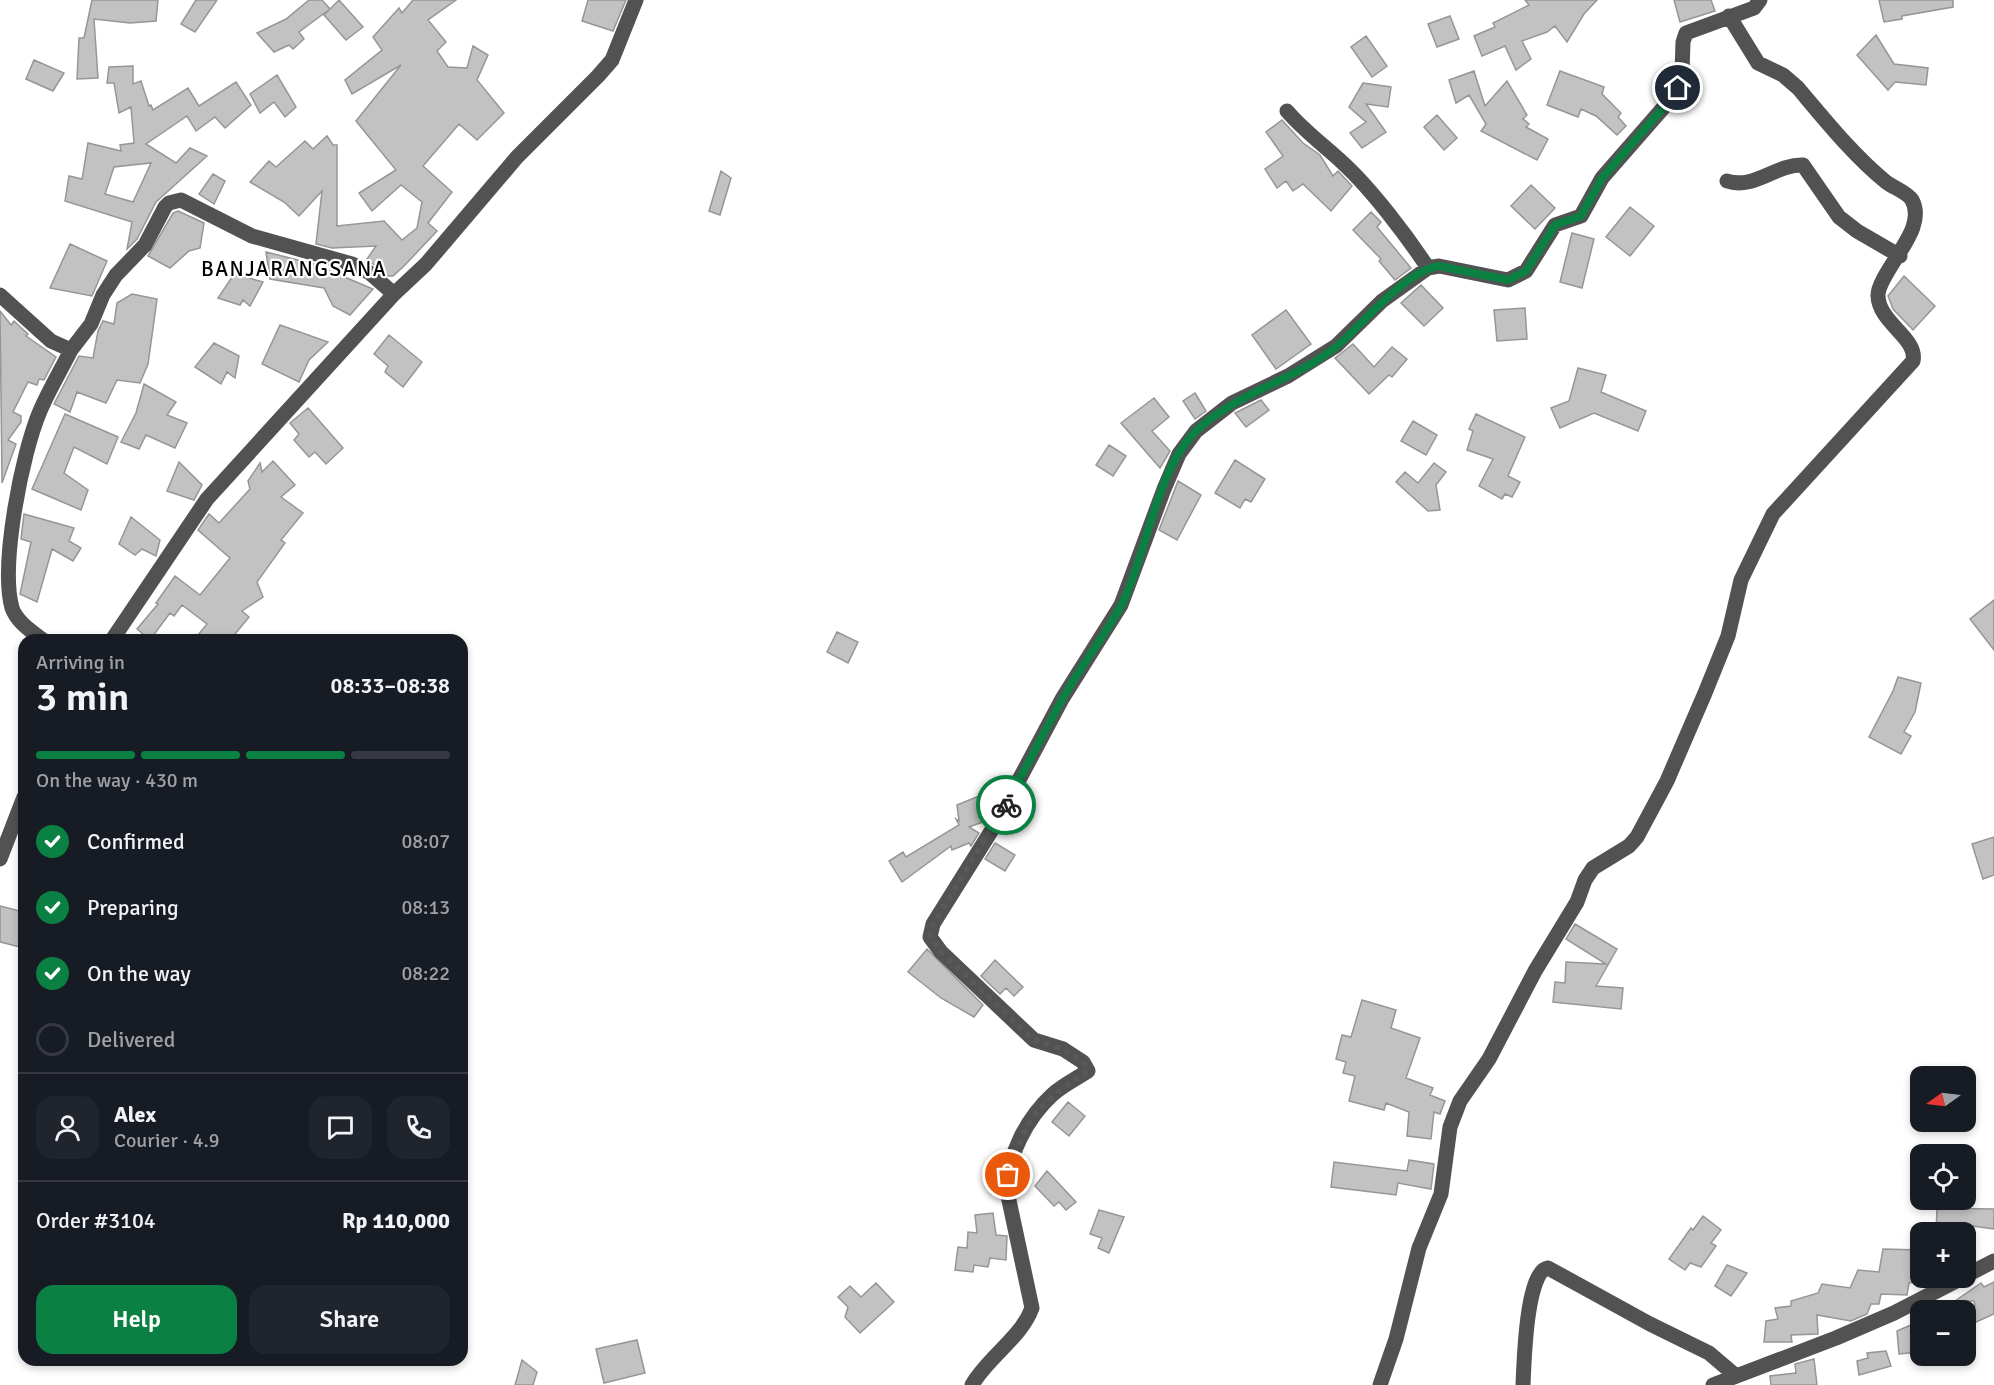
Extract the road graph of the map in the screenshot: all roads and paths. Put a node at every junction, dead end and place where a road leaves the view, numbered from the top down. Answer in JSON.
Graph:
{"nodes":[{"id":1,"x":636,"y":0,"type":"edge"},
{"id":2,"x":1760,"y":0,"type":"edge"},
{"id":3,"x":1729,"y":16,"type":"junction"},
{"id":4,"x":1287,"y":111,"type":"dead end"},
{"id":5,"x":1727,"y":181,"type":"dead end"},
{"id":6,"x":1900,"y":256,"type":"junction"},
{"id":7,"x":1428,"y":268,"type":"junction"},
{"id":8,"x":394,"y":294,"type":"junction"},
{"id":9,"x":0,"y":295,"type":"edge"},
{"id":10,"x":71,"y":350,"type":"junction"},
{"id":11,"x":36,"y":634,"type":"edge"},
{"id":12,"x":116,"y":634,"type":"edge"},
{"id":13,"x":18,"y":812,"type":"edge"},
{"id":14,"x":0,"y":859,"type":"edge"},
{"id":15,"x":1994,"y":1262,"type":"edge"},
{"id":16,"x":1976,"y":1271,"type":"edge"},
{"id":17,"x":1941,"y":1288,"type":"edge"},
{"id":18,"x":1736,"y":1376,"type":"junction"},
{"id":19,"x":972,"y":1385,"type":"edge"},
{"id":20,"x":1380,"y":1385,"type":"edge"},
{"id":21,"x":1522,"y":1385,"type":"edge"},
{"id":22,"x":1713,"y":1385,"type":"edge"}],
"edges":[{"from":1,"to":8,"type":"street"},
{"from":2,"to":3,"type":"street"},
{"from":3,"to":6,"type":"street"},
{"from":3,"to":7,"type":"street"},
{"from":4,"to":7,"type":"street"},
{"from":5,"to":6,"type":"street"},
{"from":6,"to":20,"type":"street"},
{"from":7,"to":19,"type":"street"},
{"from":8,"to":10,"type":"street"},
{"from":8,"to":12,"type":"street"},
{"from":9,"to":10,"type":"street"},
{"from":10,"to":11,"type":"street"},
{"from":13,"to":14,"type":"street"},
{"from":15,"to":16,"type":"street"},
{"from":17,"to":18,"type":"street"},
{"from":18,"to":21,"type":"street"},
{"from":18,"to":22,"type":"street"}]}
